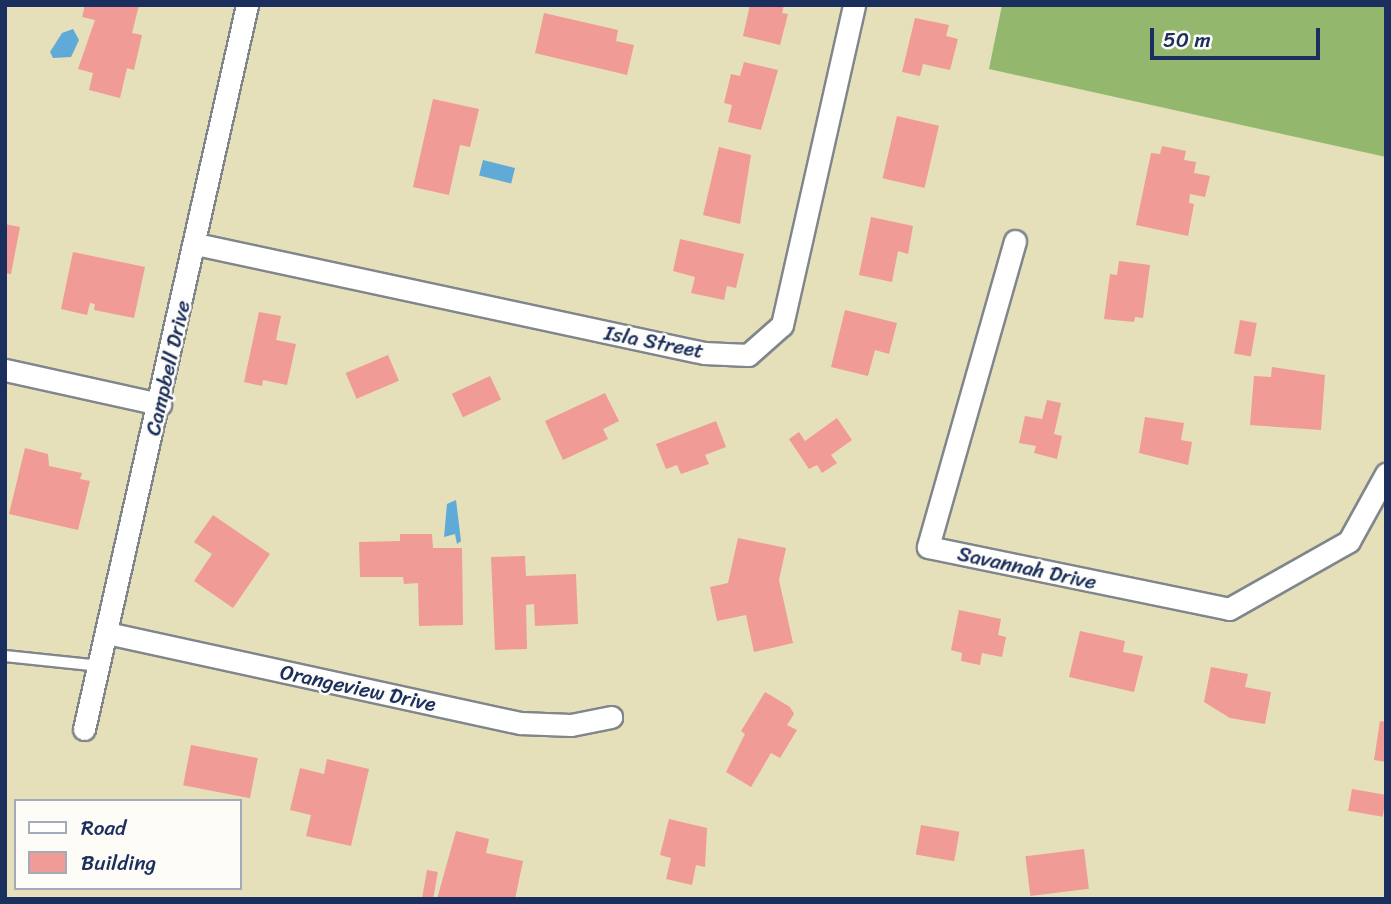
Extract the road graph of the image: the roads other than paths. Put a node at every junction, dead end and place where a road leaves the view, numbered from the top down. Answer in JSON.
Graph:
{"nodes":[{"id":1,"x":247,"y":5,"type":"edge"},
{"id":2,"x":854,"y":5,"type":"edge"},
{"id":3,"x":1015,"y":241,"type":"dead end"},
{"id":4,"x":196,"y":244,"type":"junction"},
{"id":5,"x":5,"y":370,"type":"edge"},
{"id":6,"x":160,"y":404,"type":"junction"},
{"id":7,"x":1386,"y":474,"type":"edge"},
{"id":8,"x":107,"y":633,"type":"junction"},
{"id":9,"x":5,"y":656,"type":"edge"},
{"id":10,"x":100,"y":666,"type":"junction"},
{"id":11,"x":611,"y":718,"type":"dead end"},
{"id":12,"x":84,"y":729,"type":"dead end"}],
"edges":[{"from":1,"to":4,"type":"street","name":"Campbell Drive"},
{"from":2,"to":4,"type":"street","name":"Isla Street"},
{"from":3,"to":7,"type":"street","name":"Savannah Drive"},
{"from":4,"to":6,"type":"street","name":"Campbell Drive"},
{"from":5,"to":6,"type":"street"},
{"from":6,"to":8,"type":"street","name":"Campbell Drive"},
{"from":8,"to":10,"type":"street","name":"Campbell Drive"},
{"from":8,"to":11,"type":"street","name":"Orangeview Drive"},
{"from":9,"to":10,"type":"lane"},
{"from":10,"to":12,"type":"street","name":"Campbell Drive"}]}
